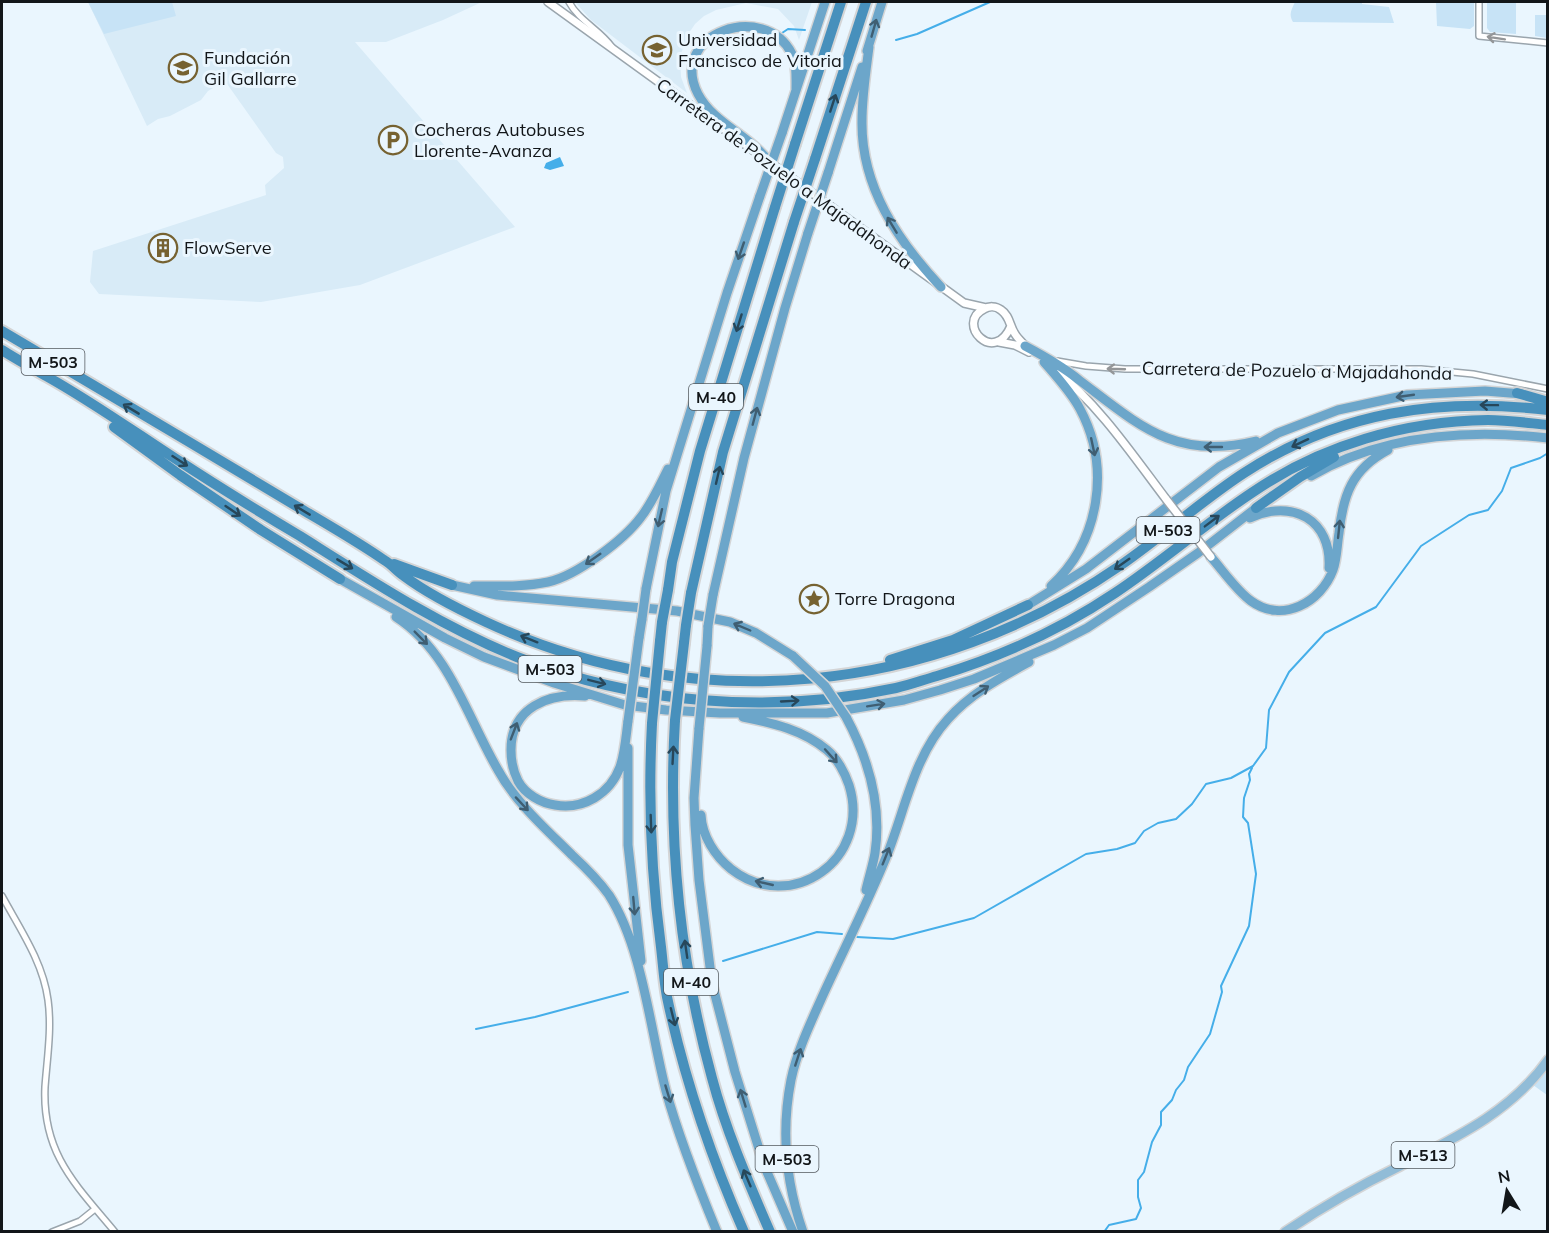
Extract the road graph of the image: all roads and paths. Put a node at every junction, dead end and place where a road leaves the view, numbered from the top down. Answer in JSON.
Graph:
{"nodes":[{"id":1,"x":548,"y":2,"type":"edge"},
{"id":2,"x":569,"y":2,"type":"edge"},
{"id":3,"x":825,"y":2,"type":"edge"},
{"id":4,"x":841,"y":2,"type":"edge"},
{"id":5,"x":866,"y":2,"type":"edge"},
{"id":6,"x":882,"y":2,"type":"edge"},
{"id":7,"x":1479,"y":2,"type":"edge"},
{"id":8,"x":1548,"y":44,"type":"edge"},
{"id":9,"x":869,"y":47,"type":"junction"},
{"id":10,"x":615,"y":50,"type":"junction"},
{"id":11,"x":796,"y":90,"type":"junction"},
{"id":12,"x":770,"y":163,"type":"junction"},
{"id":13,"x":941,"y":287,"type":"junction"},
{"id":14,"x":964,"y":303,"type":"junction"},
{"id":15,"x":986,"y":308,"type":"junction"},
{"id":16,"x":974,"y":321,"type":"junction"},
{"id":17,"x":1011,"y":326,"type":"junction"},
{"id":18,"x":2,"y":331,"type":"edge"},
{"id":19,"x":999,"y":342,"type":"junction"},
{"id":20,"x":1025,"y":346,"type":"joint"},
{"id":21,"x":2,"y":350,"type":"edge"},
{"id":22,"x":1044,"y":359,"type":"junction"},
{"id":23,"x":23,"y":363,"type":"junction"},
{"id":24,"x":1548,"y":388,"type":"edge"},
{"id":25,"x":1517,"y":393,"type":"joint"},
{"id":26,"x":1548,"y":400,"type":"edge"},
{"id":27,"x":1548,"y":410,"type":"edge"},
{"id":28,"x":1548,"y":425,"type":"edge"},
{"id":29,"x":1388,"y":432,"type":"junction"},
{"id":30,"x":1270,"y":437,"type":"junction"},
{"id":31,"x":1548,"y":438,"type":"edge"},
{"id":32,"x":1409,"y":441,"type":"junction"},
{"id":33,"x":679,"y":448,"type":"junction"},
{"id":34,"x":1256,"y":508,"type":"junction"},
{"id":35,"x":1231,"y":527,"type":"junction"},
{"id":36,"x":1211,"y":557,"type":"joint"},
{"id":37,"x":388,"y":562,"type":"junction"},
{"id":38,"x":340,"y":579,"type":"junction"},
{"id":39,"x":452,"y":585,"type":"junction"},
{"id":40,"x":1325,"y":585,"type":"junction"},
{"id":41,"x":1028,"y":605,"type":"junction"},
{"id":42,"x":1087,"y":628,"type":"junction"},
{"id":43,"x":792,"y":681,"type":"junction"},
{"id":44,"x":600,"y":698,"type":"junction"},
{"id":45,"x":720,"y":713,"type":"junction"},
{"id":46,"x":628,"y":722,"type":"junction"},
{"id":47,"x":697,"y":770,"type":"junction"},
{"id":48,"x":2,"y":896,"type":"edge"},
{"id":49,"x":861,"y":909,"type":"junction"},
{"id":50,"x":645,"y":997,"type":"junction"},
{"id":51,"x":1548,"y":1060,"type":"edge"},
{"id":52,"x":95,"y":1209,"type":"junction"},
{"id":53,"x":52,"y":1232,"type":"edge"},
{"id":54,"x":115,"y":1232,"type":"edge"},
{"id":55,"x":717,"y":1232,"type":"edge"},
{"id":56,"x":744,"y":1232,"type":"edge"},
{"id":57,"x":770,"y":1232,"type":"edge"},
{"id":58,"x":793,"y":1232,"type":"edge"},
{"id":59,"x":803,"y":1232,"type":"edge"},
{"id":60,"x":1285,"y":1232,"type":"edge"}],
"edges":[{"from":1,"to":10,"type":"street","name":"Carretera de Pozuelo a Majadahonda"},
{"from":2,"to":10,"type":"street"},
{"from":3,"to":11,"type":"highway"},
{"from":4,"to":56,"type":"highway","number":"M-40","one_way":true,"bridge":true},
{"from":57,"to":5,"type":"highway","number":"M-40","one_way":true,"bridge":true},
{"from":9,"to":6,"type":"highway","one_way":true},
{"from":8,"to":7,"type":"street","one_way":true},
{"from":13,"to":9,"type":"highway","one_way":true},
{"from":47,"to":9,"type":"highway","one_way":true,"bridge":true},
{"from":10,"to":12,"type":"street","name":"Carretera de Pozuelo a Majadahonda"},
{"from":11,"to":12,"type":"highway"},
{"from":11,"to":33,"type":"highway","one_way":true,"bridge":true},
{"from":12,"to":13,"type":"street","name":"Carretera de Pozuelo a Majadahonda"},
{"from":13,"to":14,"type":"street","name":"Carretera de Pozuelo a Majadahonda"},
{"from":14,"to":15,"type":"street","name":"Carretera de Pozuelo a Majadahonda"},
{"from":14,"to":16,"type":"street","name":"Carretera de Pozuelo a Majadahonda"},
{"from":15,"to":16,"type":"street"},
{"from":15,"to":17,"type":"street"},
{"from":16,"to":19,"type":"street"},
{"from":17,"to":19,"type":"street"},
{"from":17,"to":20,"type":"street"},
{"from":37,"to":18,"type":"highway","number":"M-503","one_way":true},
{"from":19,"to":22,"type":"street","name":"Carretera de Pozuelo a Majadahonda"},
{"from":20,"to":22,"type":"highway"},
{"from":21,"to":23,"type":"highway","number":"M-503"},
{"from":24,"to":22,"type":"street","name":"Carretera de Pozuelo a Majadahonda","one_way":true},
{"from":30,"to":22,"type":"highway","one_way":true},
{"from":22,"to":36,"type":"street","name":"Carretera de Pozuelo a Majadahonda","bridge":true},
{"from":22,"to":41,"type":"highway","number":"M-503","one_way":true},
{"from":23,"to":29,"type":"highway","number":"M-503","one_way":true},
{"from":23,"to":38,"type":"highway","one_way":true},
{"from":25,"to":26,"type":"highway"},
{"from":25,"to":30,"type":"highway","number":"M-503","one_way":true},
{"from":27,"to":43,"type":"highway","number":"M-503","one_way":true},
{"from":28,"to":29,"type":"highway","number":"M-503"},
{"from":29,"to":34,"type":"highway"},
{"from":30,"to":41,"type":"highway","number":"M-503"},
{"from":31,"to":32,"type":"highway","number":"M-503"},
{"from":32,"to":34,"type":"highway","number":"M-503"},
{"from":40,"to":32,"type":"highway","number":"M-503","one_way":true},
{"from":33,"to":39,"type":"highway","one_way":true},
{"from":33,"to":46,"type":"highway","one_way":true,"bridge":true},
{"from":34,"to":35,"type":"highway","number":"M-503"},
{"from":35,"to":40,"type":"highway","number":"M-503"},
{"from":35,"to":42,"type":"highway","number":"M-503"},
{"from":36,"to":40,"type":"highway"},
{"from":37,"to":39,"type":"highway","number":"M-503"},
{"from":43,"to":37,"type":"highway","number":"M-503","one_way":true},
{"from":38,"to":44,"type":"highway","number":"M-503"},
{"from":38,"to":50,"type":"highway","one_way":true},
{"from":49,"to":39,"type":"highway","number":"M-503","one_way":true,"bridge":true},
{"from":41,"to":43,"type":"highway","number":"M-503"},
{"from":45,"to":42,"type":"highway","number":"M-503","one_way":true},
{"from":49,"to":42,"type":"highway","number":"M-503","one_way":true},
{"from":44,"to":45,"type":"highway","number":"M-503"},
{"from":46,"to":44,"type":"highway","one_way":true},
{"from":45,"to":47,"type":"highway","one_way":true},
{"from":46,"to":50,"type":"highway","one_way":true},
{"from":58,"to":47,"type":"highway","one_way":true},
{"from":48,"to":52,"type":"street"},
{"from":59,"to":49,"type":"highway","number":"M-503","one_way":true},
{"from":50,"to":55,"type":"highway","one_way":true},
{"from":51,"to":60,"type":"main road","number":"M-513"},
{"from":52,"to":53,"type":"street"},
{"from":52,"to":54,"type":"street"}]}
